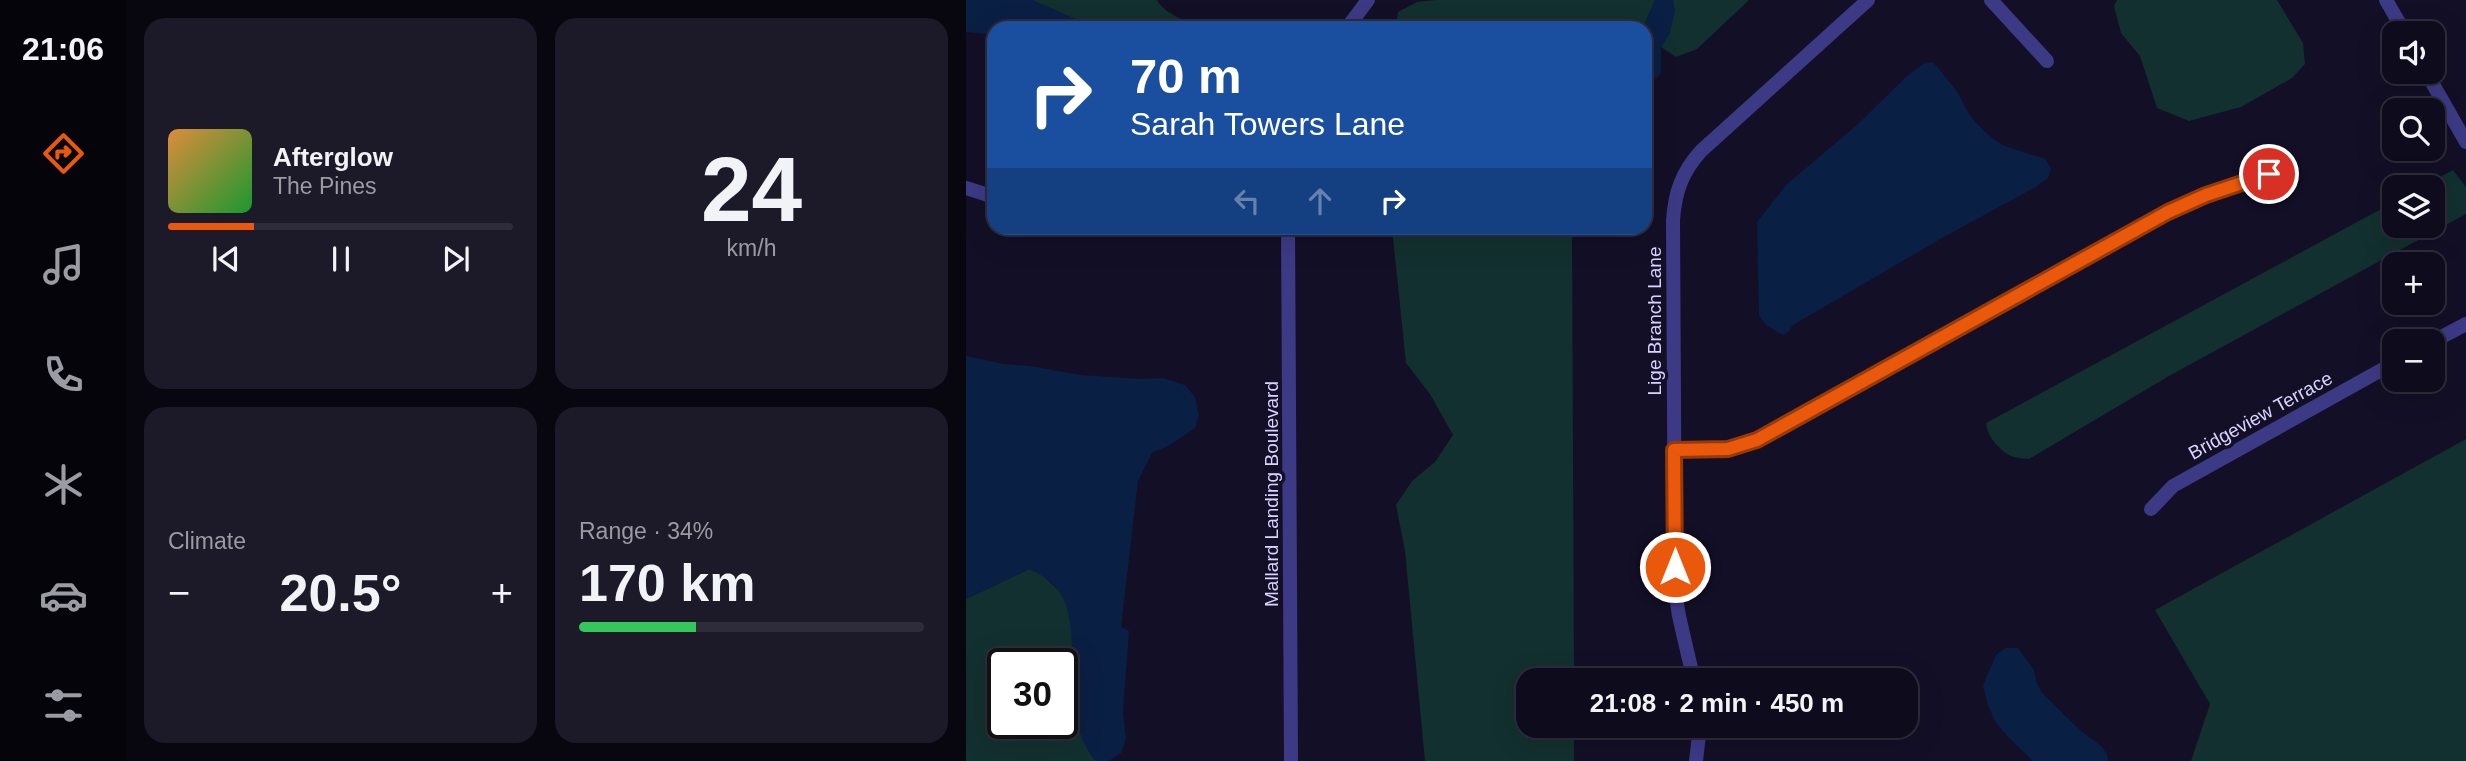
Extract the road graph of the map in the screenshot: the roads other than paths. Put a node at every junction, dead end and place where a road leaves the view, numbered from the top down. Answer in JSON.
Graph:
{"nodes":[{"id":1,"x":1368,"y":0,"type":"edge"},
{"id":2,"x":1868,"y":0,"type":"edge"},
{"id":3,"x":1992,"y":0,"type":"edge"},
{"id":4,"x":2386,"y":0,"type":"edge"},
{"id":5,"x":1352,"y":21,"type":"edge"},
{"id":6,"x":2398,"y":21,"type":"edge"},
{"id":7,"x":2047,"y":61,"type":"dead end"},
{"id":8,"x":2433,"y":84,"type":"edge"},
{"id":9,"x":2466,"y":142,"type":"edge"},
{"id":10,"x":2269,"y":174,"type":"dead end"},
{"id":11,"x":966,"y":188,"type":"edge"},
{"id":12,"x":987,"y":195,"type":"edge"},
{"id":13,"x":1288,"y":235,"type":"edge"},
{"id":14,"x":2466,"y":324,"type":"edge"},
{"id":15,"x":2445,"y":335,"type":"edge"},
{"id":16,"x":2382,"y":370,"type":"edge"},
{"id":17,"x":1674,"y":450,"type":"junction"},
{"id":18,"x":2151,"y":509,"type":"dead end"},
{"id":19,"x":1691,"y":668,"type":"edge"},
{"id":20,"x":1699,"y":738,"type":"edge"},
{"id":21,"x":1291,"y":761,"type":"edge"},
{"id":22,"x":1696,"y":761,"type":"edge"}],
"edges":[{"from":1,"to":5,"type":"street"},
{"from":2,"to":17,"type":"street","name":"Lige Branch Lane"},
{"from":3,"to":7,"type":"street"},
{"from":4,"to":6,"type":"street"},
{"from":8,"to":9,"type":"street"},
{"from":10,"to":17,"type":"street"},
{"from":11,"to":12,"type":"street"},
{"from":13,"to":21,"type":"street","name":"Mallard Landing Boulevard"},
{"from":14,"to":15,"type":"street"},
{"from":16,"to":18,"type":"street","name":"Bridgeview Terrace"},
{"from":17,"to":19,"type":"street","name":"Lige Branch Lane"},
{"from":20,"to":22,"type":"street"}]}
